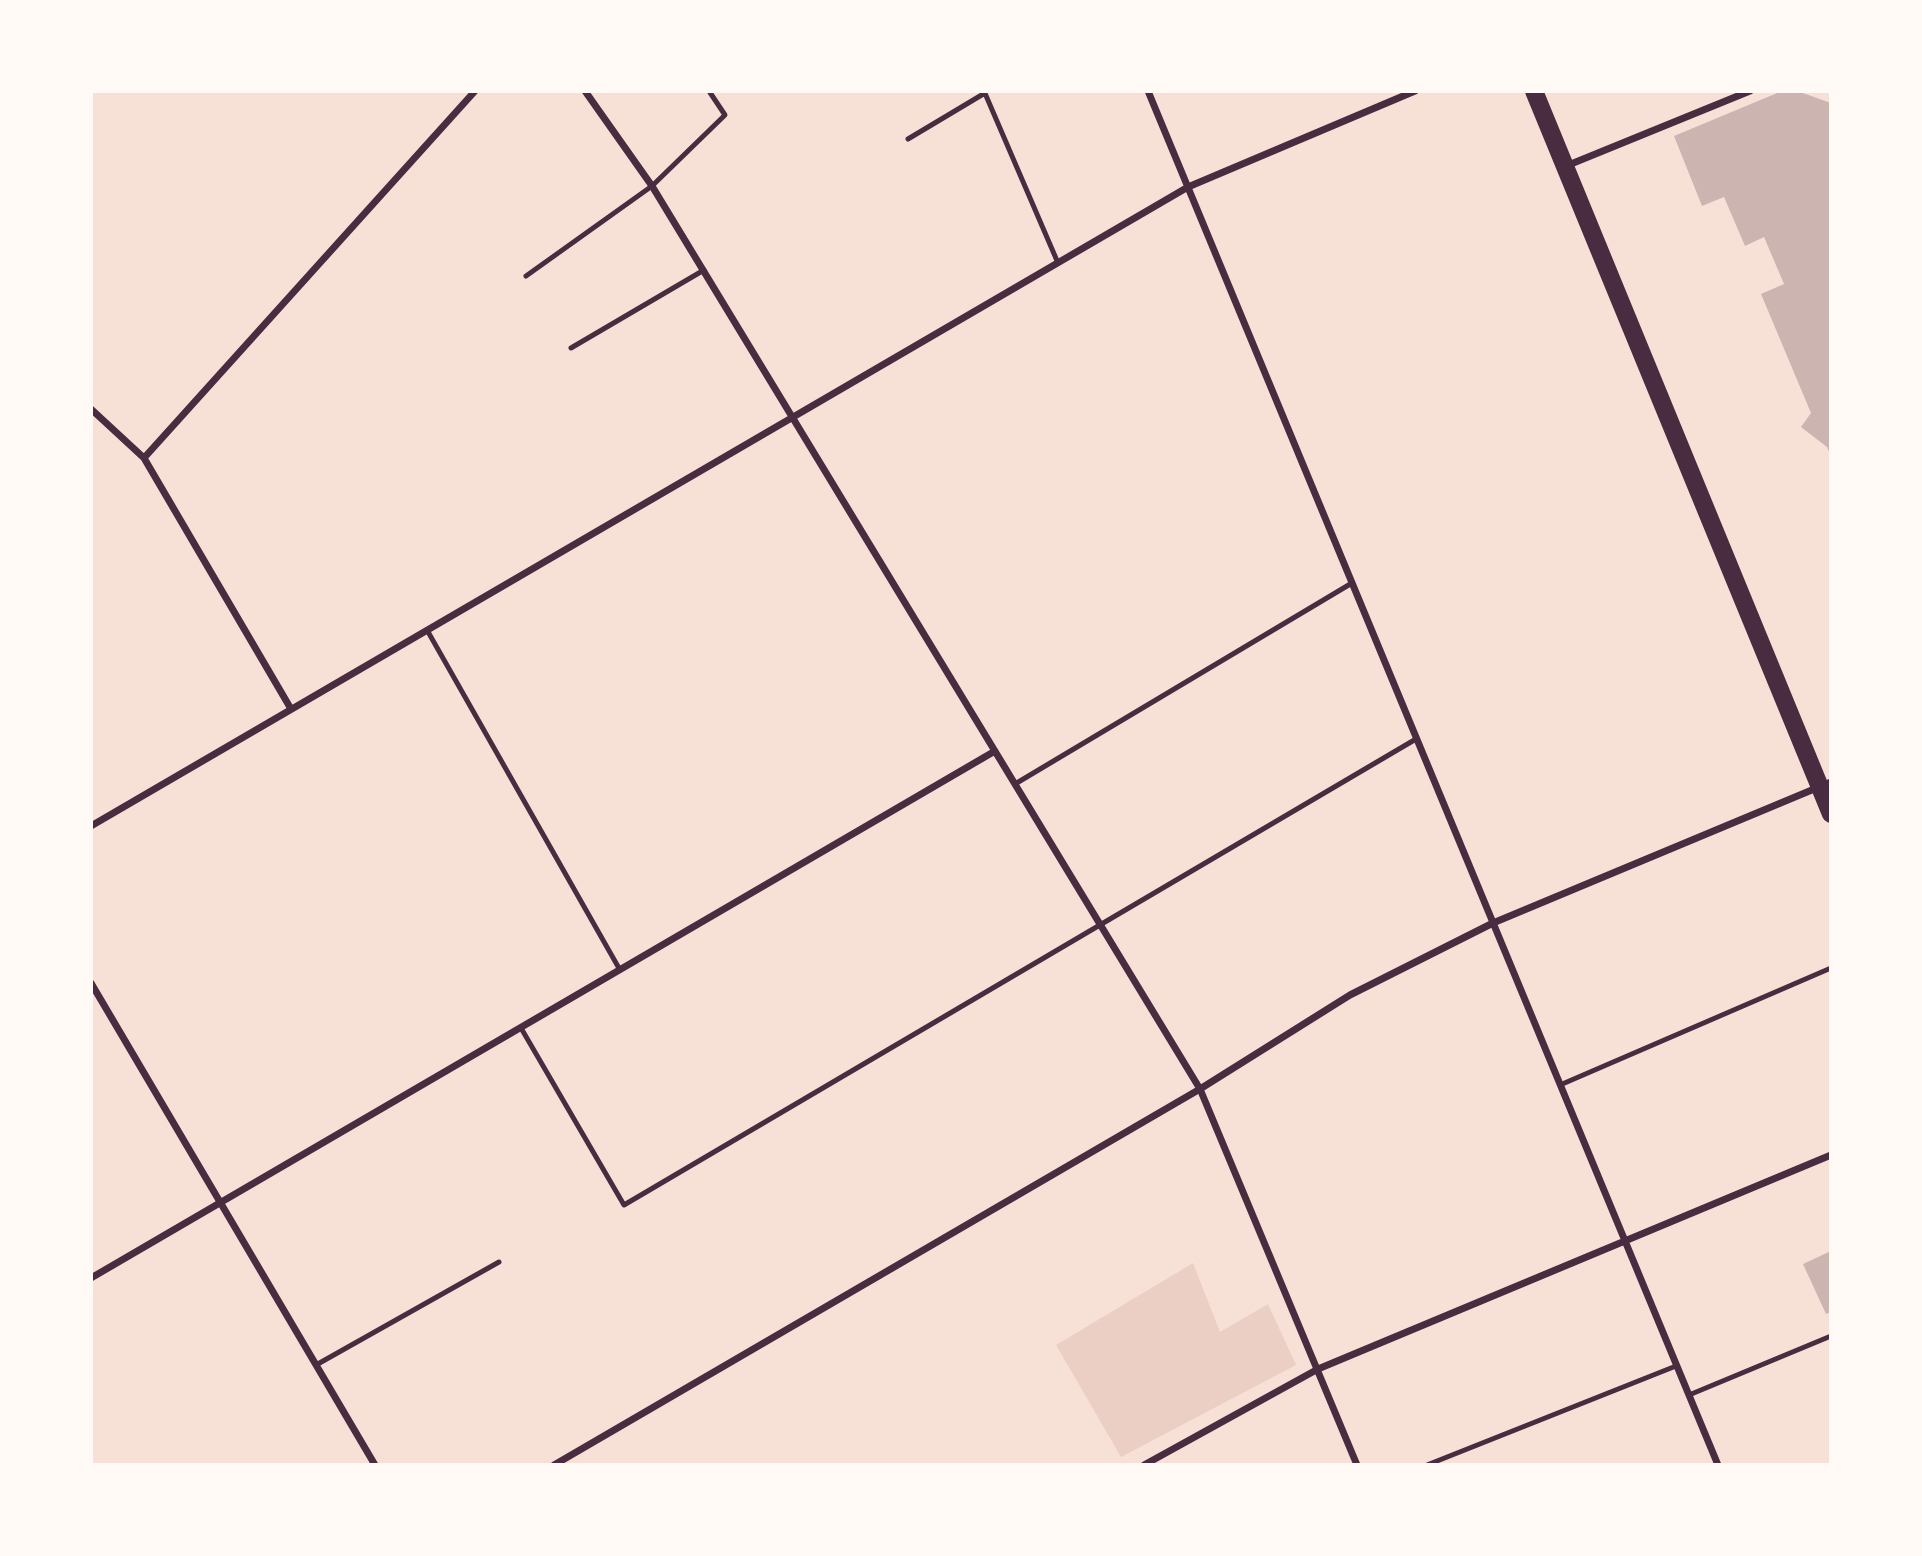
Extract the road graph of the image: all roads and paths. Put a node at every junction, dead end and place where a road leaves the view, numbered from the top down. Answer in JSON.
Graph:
{"nodes":[{"id":1,"x":475,"y":91,"type":"edge"},
{"id":2,"x":585,"y":91,"type":"edge"},
{"id":3,"x":709,"y":91,"type":"edge"},
{"id":4,"x":1148,"y":91,"type":"edge"},
{"id":5,"x":1415,"y":91,"type":"edge"},
{"id":6,"x":1534,"y":91,"type":"edge"},
{"id":7,"x":1750,"y":91,"type":"edge"},
{"id":8,"x":985,"y":92,"type":"edge"},
{"id":9,"x":908,"y":139,"type":"dead end"},
{"id":10,"x":1565,"y":167,"type":"junction"},
{"id":11,"x":652,"y":186,"type":"junction"},
{"id":12,"x":1188,"y":187,"type":"junction"},
{"id":13,"x":1058,"y":263,"type":"junction"},
{"id":14,"x":704,"y":270,"type":"junction"},
{"id":15,"x":526,"y":276,"type":"dead end"},
{"id":16,"x":570,"y":348,"type":"dead end"},
{"id":17,"x":91,"y":410,"type":"edge"},
{"id":18,"x":794,"y":416,"type":"junction"},
{"id":19,"x":144,"y":458,"type":"junction"},
{"id":20,"x":1352,"y":583,"type":"junction"},
{"id":21,"x":428,"y":630,"type":"junction"},
{"id":22,"x":291,"y":709,"type":"junction"},
{"id":23,"x":1416,"y":739,"type":"junction"},
{"id":24,"x":995,"y":751,"type":"junction"},
{"id":25,"x":1015,"y":784,"type":"junction"},
{"id":26,"x":1825,"y":784,"type":"edge"},
{"id":27,"x":1831,"y":814,"type":"edge"},
{"id":28,"x":91,"y":826,"type":"edge"},
{"id":29,"x":1493,"y":923,"type":"junction"},
{"id":30,"x":1102,"y":924,"type":"junction"},
{"id":31,"x":1831,"y":968,"type":"edge"},
{"id":32,"x":620,"y":970,"type":"junction"},
{"id":33,"x":91,"y":983,"type":"edge"},
{"id":34,"x":521,"y":1028,"type":"junction"},
{"id":35,"x":1560,"y":1085,"type":"junction"},
{"id":36,"x":1200,"y":1089,"type":"junction"},
{"id":37,"x":1831,"y":1155,"type":"edge"},
{"id":38,"x":222,"y":1203,"type":"junction"},
{"id":39,"x":1625,"y":1241,"type":"junction"},
{"id":40,"x":499,"y":1262,"type":"dead end"},
{"id":41,"x":91,"y":1278,"type":"edge"},
{"id":42,"x":1831,"y":1336,"type":"edge"},
{"id":43,"x":316,"y":1365,"type":"junction"},
{"id":44,"x":1676,"y":1366,"type":"junction"},
{"id":45,"x":1318,"y":1369,"type":"junction"},
{"id":46,"x":1689,"y":1395,"type":"junction"},
{"id":47,"x":375,"y":1465,"type":"edge"},
{"id":48,"x":554,"y":1465,"type":"edge"},
{"id":49,"x":1144,"y":1465,"type":"edge"},
{"id":50,"x":1357,"y":1465,"type":"edge"},
{"id":51,"x":1426,"y":1465,"type":"edge"},
{"id":52,"x":1717,"y":1465,"type":"edge"}],
"edges":[{"from":1,"to":19,"type":"street"},
{"from":2,"to":11,"type":"street"},
{"from":3,"to":11,"type":"lane"},
{"from":4,"to":12,"type":"street"},
{"from":5,"to":12,"type":"street"},
{"from":6,"to":10,"type":"main road"},
{"from":7,"to":10,"type":"street"},
{"from":8,"to":9,"type":"lane"},
{"from":8,"to":13,"type":"lane"},
{"from":10,"to":26,"type":"main road"},
{"from":11,"to":14,"type":"street"},
{"from":11,"to":15,"type":"lane"},
{"from":12,"to":13,"type":"street"},
{"from":12,"to":20,"type":"street"},
{"from":13,"to":18,"type":"street"},
{"from":14,"to":16,"type":"lane"},
{"from":14,"to":18,"type":"street"},
{"from":17,"to":19,"type":"street"},
{"from":18,"to":21,"type":"street"},
{"from":18,"to":24,"type":"street"},
{"from":19,"to":22,"type":"street"},
{"from":20,"to":23,"type":"street"},
{"from":20,"to":25,"type":"lane"},
{"from":21,"to":22,"type":"street"},
{"from":21,"to":32,"type":"lane"},
{"from":22,"to":28,"type":"street"},
{"from":23,"to":29,"type":"street"},
{"from":23,"to":30,"type":"lane"},
{"from":24,"to":25,"type":"street"},
{"from":24,"to":32,"type":"street"},
{"from":25,"to":30,"type":"street"},
{"from":26,"to":27,"type":"main road"},
{"from":26,"to":29,"type":"street"},
{"from":29,"to":35,"type":"street"},
{"from":29,"to":36,"type":"street"},
{"from":30,"to":34,"type":"lane"},
{"from":30,"to":36,"type":"street"},
{"from":31,"to":35,"type":"lane"},
{"from":32,"to":34,"type":"street"},
{"from":33,"to":38,"type":"street"},
{"from":34,"to":38,"type":"street"},
{"from":35,"to":39,"type":"street"},
{"from":36,"to":45,"type":"street"},
{"from":36,"to":48,"type":"street"},
{"from":37,"to":39,"type":"street"},
{"from":38,"to":41,"type":"street"},
{"from":38,"to":43,"type":"street"},
{"from":39,"to":44,"type":"street"},
{"from":39,"to":45,"type":"street"},
{"from":40,"to":43,"type":"lane"},
{"from":42,"to":46,"type":"lane"},
{"from":43,"to":47,"type":"street"},
{"from":44,"to":46,"type":"street"},
{"from":44,"to":51,"type":"lane"},
{"from":45,"to":49,"type":"street"},
{"from":45,"to":50,"type":"street"},
{"from":46,"to":52,"type":"street"}]}
